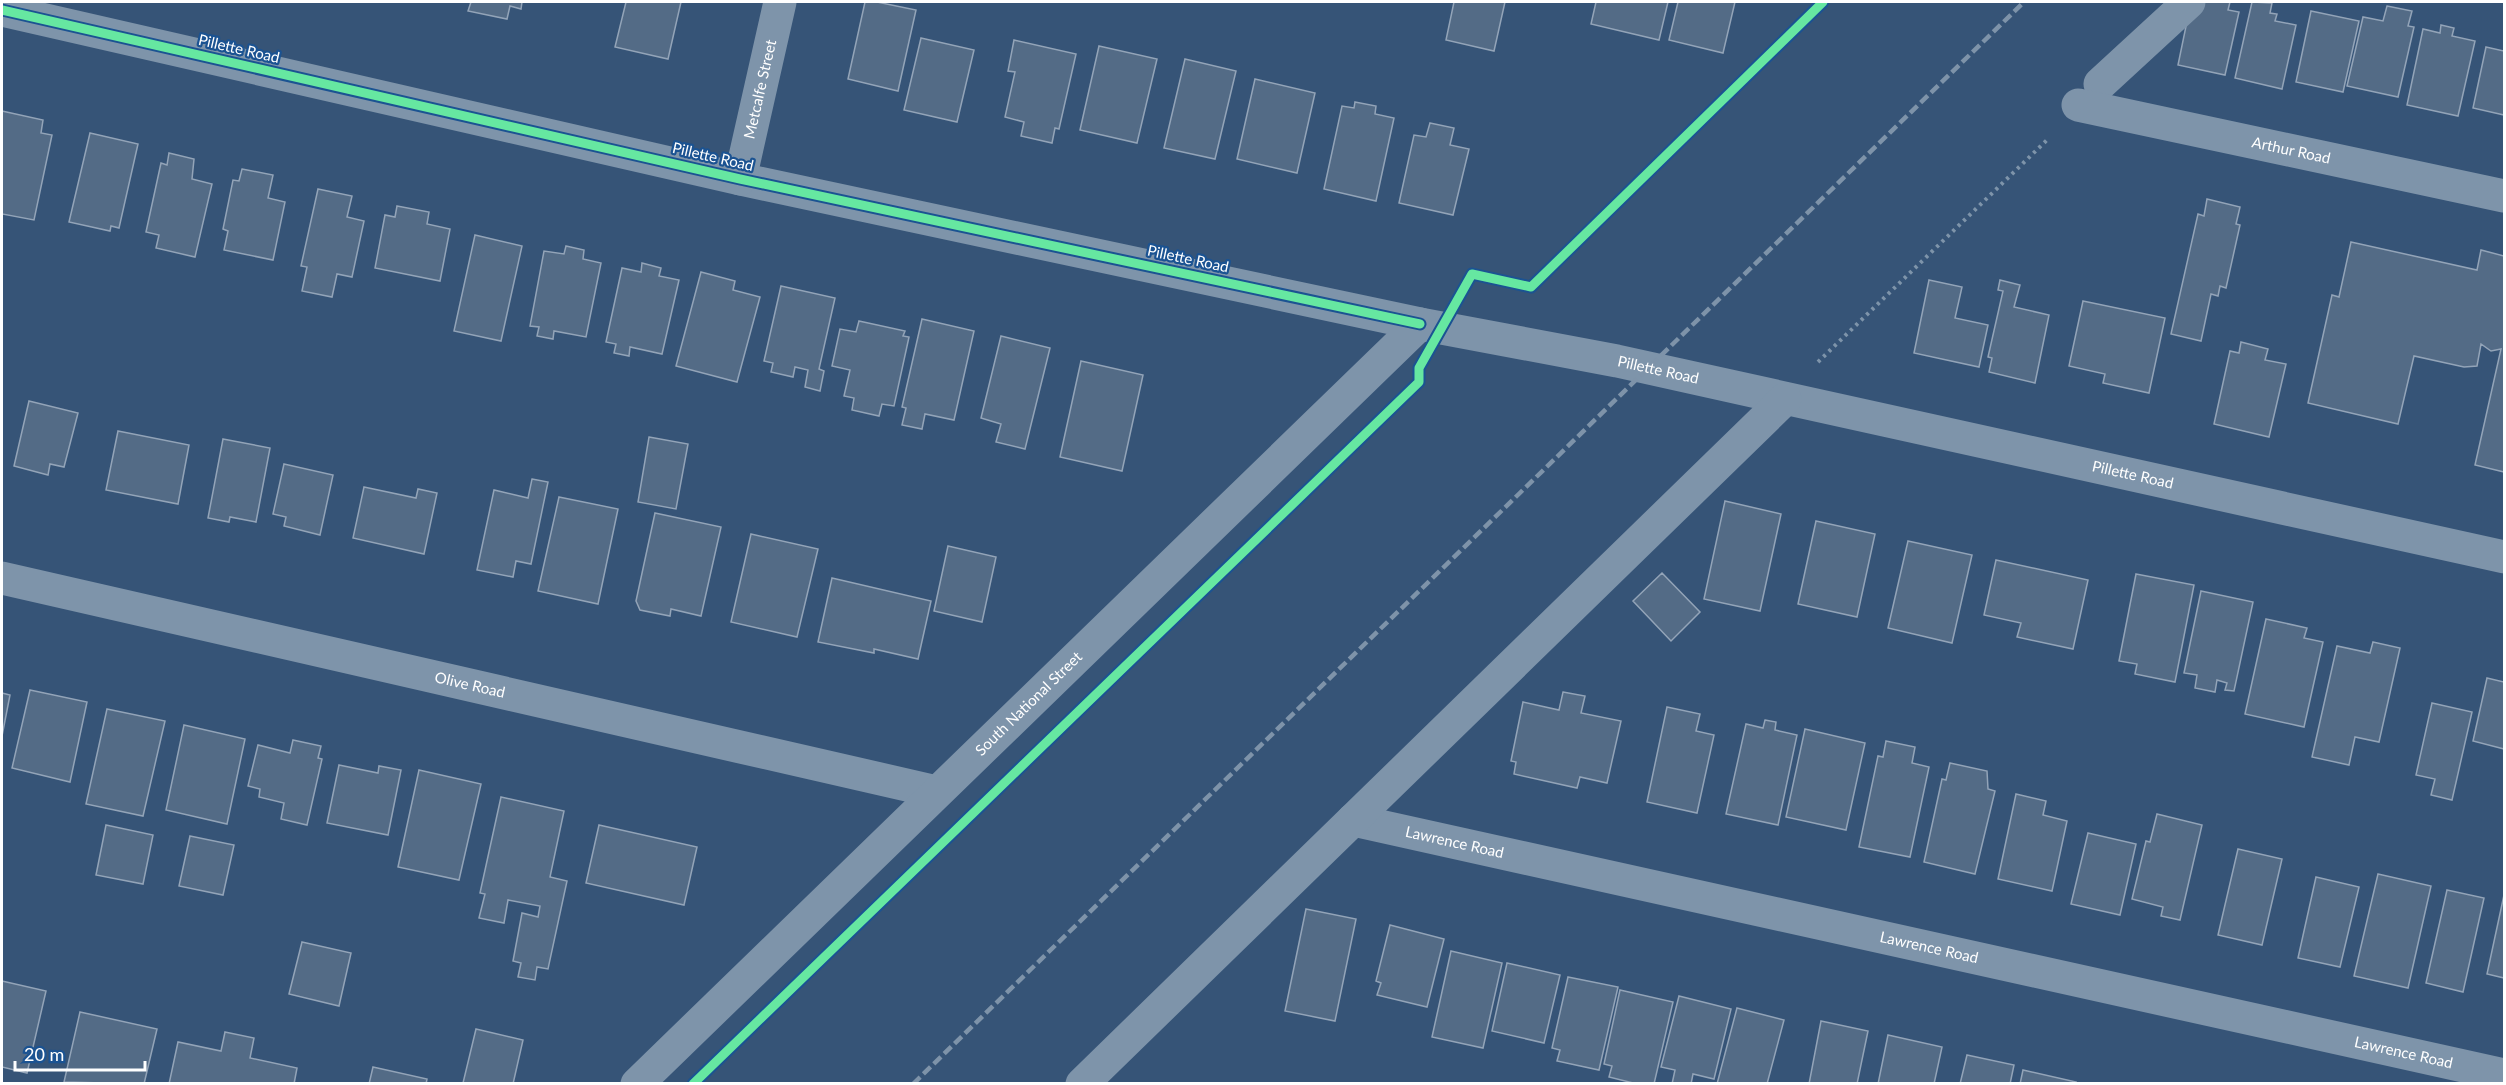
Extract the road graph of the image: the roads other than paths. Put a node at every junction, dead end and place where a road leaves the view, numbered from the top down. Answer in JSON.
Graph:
{"nodes":[{"id":1,"x":780,"y":2,"type":"edge"},
{"id":2,"x":2189,"y":2,"type":"edge"},
{"id":3,"x":2,"y":10,"type":"edge"},
{"id":4,"x":740,"y":179,"type":"junction"},
{"id":5,"x":2505,"y":196,"type":"edge"},
{"id":6,"x":1420,"y":324,"type":"junction"},
{"id":7,"x":1785,"y":399,"type":"junction"},
{"id":8,"x":2505,"y":556,"type":"edge"},
{"id":9,"x":2,"y":578,"type":"edge"},
{"id":10,"x":938,"y":792,"type":"junction"},
{"id":11,"x":1353,"y":820,"type":"junction"},
{"id":12,"x":2505,"y":1075,"type":"edge"},
{"id":13,"x":637,"y":1083,"type":"edge"},
{"id":14,"x":1082,"y":1083,"type":"edge"}],
"edges":[{"from":1,"to":4,"type":"street","name":"Metcalfe Street"},
{"from":2,"to":5,"type":"street","name":"Arthur Road"},
{"from":3,"to":4,"type":"street","name":"Pillette Road"},
{"from":4,"to":6,"type":"street","name":"Pillette Road"},
{"from":6,"to":7,"type":"street","name":"Pillette Road"},
{"from":6,"to":10,"type":"street","name":"South National Street"},
{"from":7,"to":8,"type":"street","name":"Pillette Road"},
{"from":7,"to":11,"type":"street"},
{"from":9,"to":10,"type":"street","name":"Olive Road"},
{"from":10,"to":13,"type":"street","name":"South National Street"},
{"from":11,"to":12,"type":"street","name":"Lawrence Road"},
{"from":11,"to":14,"type":"street"}]}
